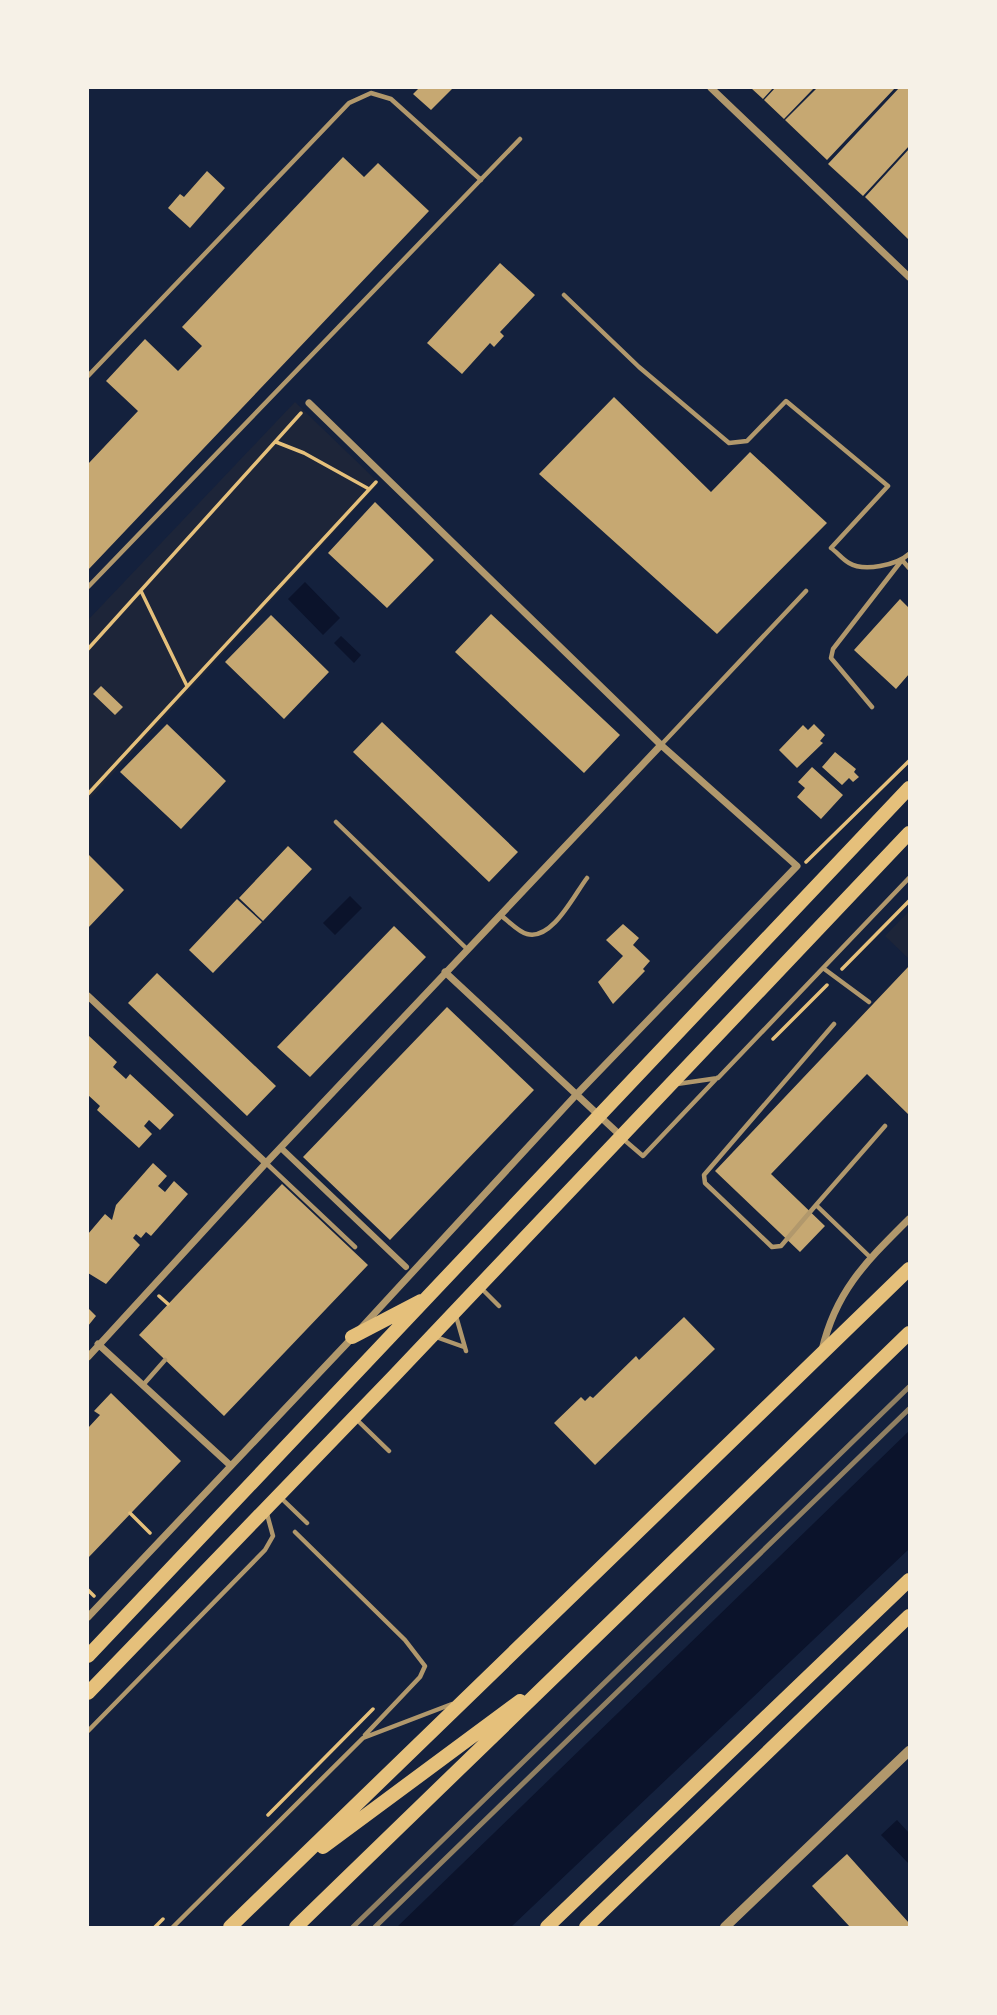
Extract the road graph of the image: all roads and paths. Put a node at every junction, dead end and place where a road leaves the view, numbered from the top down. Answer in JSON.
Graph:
{"nodes":[{"id":1,"x":711,"y":88,"type":"edge"},
{"id":2,"x":520,"y":139,"type":"dead end"},
{"id":3,"x":481,"y":180,"type":"junction"},
{"id":4,"x":909,"y":277,"type":"edge"},
{"id":5,"x":564,"y":295,"type":"dead end"},
{"id":6,"x":88,"y":376,"type":"edge"},
{"id":7,"x":309,"y":403,"type":"joint"},
{"id":8,"x":276,"y":442,"type":"junction"},
{"id":9,"x":382,"y":475,"type":"junction"},
{"id":10,"x":369,"y":489,"type":"junction"},
{"id":11,"x":909,"y":554,"type":"edge"},
{"id":12,"x":902,"y":561,"type":"junction"},
{"id":13,"x":909,"y":568,"type":"edge"},
{"id":14,"x":88,"y":587,"type":"edge"},
{"id":15,"x":141,"y":591,"type":"junction"},
{"id":16,"x":806,"y":591,"type":"dead end"},
{"id":17,"x":88,"y":649,"type":"edge"},
{"id":18,"x":187,"y":686,"type":"junction"},
{"id":19,"x":872,"y":707,"type":"dead end"},
{"id":20,"x":661,"y":745,"type":"junction"},
{"id":21,"x":909,"y":761,"type":"edge"},
{"id":22,"x":909,"y":788,"type":"edge"},
{"id":23,"x":88,"y":794,"type":"edge"},
{"id":24,"x":336,"y":822,"type":"dead end"},
{"id":25,"x":907,"y":842,"type":"edge"},
{"id":26,"x":800,"y":865,"type":"junction"},
{"id":27,"x":587,"y":878,"type":"dead end"},
{"id":28,"x":909,"y":878,"type":"edge"},
{"id":29,"x":908,"y":904,"type":"edge"},
{"id":30,"x":500,"y":914,"type":"junction"},
{"id":31,"x":467,"y":948,"type":"junction"},
{"id":32,"x":822,"y":968,"type":"junction"},
{"id":33,"x":444,"y":972,"type":"junction"},
{"id":34,"x":834,"y":977,"type":"junction"},
{"id":35,"x":88,"y":996,"type":"edge"},
{"id":36,"x":869,"y":1002,"type":"dead end"},
{"id":37,"x":834,"y":1024,"type":"dead end"},
{"id":38,"x":766,"y":1047,"type":"dead end"},
{"id":39,"x":718,"y":1078,"type":"junction"},
{"id":40,"x":669,"y":1085,"type":"junction"},
{"id":41,"x":576,"y":1095,"type":"junction"},
{"id":42,"x":598,"y":1115,"type":"junction"},
{"id":43,"x":885,"y":1126,"type":"dead end"},
{"id":44,"x":621,"y":1136,"type":"junction"},
{"id":45,"x":281,"y":1147,"type":"junction"},
{"id":46,"x":266,"y":1163,"type":"junction"},
{"id":47,"x":817,"y":1205,"type":"junction"},
{"id":48,"x":909,"y":1219,"type":"edge"},
{"id":49,"x":355,"y":1247,"type":"dead end"},
{"id":50,"x":871,"y":1258,"type":"junction"},
{"id":51,"x":406,"y":1267,"type":"dead end"},
{"id":52,"x":909,"y":1269,"type":"edge"},
{"id":53,"x":479,"y":1286,"type":"junction"},
{"id":54,"x":432,"y":1295,"type":"junction"},
{"id":55,"x":499,"y":1306,"type":"dead end"},
{"id":56,"x":455,"y":1312,"type":"junction"},
{"id":57,"x":909,"y":1333,"type":"edge"},
{"id":58,"x":432,"y":1336,"type":"junction"},
{"id":59,"x":352,"y":1337,"type":"junction"},
{"id":60,"x":98,"y":1344,"type":"junction"},
{"id":61,"x":821,"y":1354,"type":"junction"},
{"id":62,"x":88,"y":1357,"type":"edge"},
{"id":63,"x":165,"y":1360,"type":"dead end"},
{"id":64,"x":143,"y":1385,"type":"junction"},
{"id":65,"x":355,"y":1417,"type":"junction"},
{"id":66,"x":389,"y":1451,"type":"dead end"},
{"id":67,"x":231,"y":1466,"type":"junction"},
{"id":68,"x":278,"y":1495,"type":"junction"},
{"id":69,"x":264,"y":1509,"type":"junction"},
{"id":70,"x":307,"y":1523,"type":"dead end"},
{"id":71,"x":295,"y":1532,"type":"dead end"},
{"id":72,"x":909,"y":1580,"type":"edge"},
{"id":73,"x":909,"y":1616,"type":"edge"},
{"id":74,"x":88,"y":1617,"type":"edge"},
{"id":75,"x":88,"y":1656,"type":"edge"},
{"id":76,"x":566,"y":1666,"type":"junction"},
{"id":77,"x":88,"y":1693,"type":"edge"},
{"id":78,"x":466,"y":1698,"type":"junction"},
{"id":79,"x":88,"y":1731,"type":"edge"},
{"id":80,"x":363,"y":1738,"type":"junction"},
{"id":81,"x":909,"y":1751,"type":"edge"},
{"id":82,"x":279,"y":1881,"type":"junction"},
{"id":83,"x":173,"y":1927,"type":"edge"},
{"id":84,"x":230,"y":1927,"type":"edge"},
{"id":85,"x":296,"y":1927,"type":"edge"},
{"id":86,"x":547,"y":1927,"type":"edge"},
{"id":87,"x":586,"y":1927,"type":"edge"},
{"id":88,"x":725,"y":1927,"type":"edge"}],
"edges":[{"from":1,"to":4,"type":"street"},
{"from":2,"to":3,"type":"lane"},
{"from":3,"to":6,"type":"lane"},
{"from":3,"to":14,"type":"lane"},
{"from":5,"to":12,"type":"lane"},
{"from":7,"to":8,"type":"path"},
{"from":7,"to":9,"type":"street"},
{"from":8,"to":10,"type":"path"},
{"from":8,"to":15,"type":"path"},
{"from":9,"to":10,"type":"path"},
{"from":9,"to":20,"type":"street"},
{"from":10,"to":18,"type":"path"},
{"from":11,"to":12,"type":"lane"},
{"from":12,"to":13,"type":"lane"},
{"from":12,"to":19,"type":"lane"},
{"from":15,"to":17,"type":"path"},
{"from":15,"to":18,"type":"path"},
{"from":16,"to":20,"type":"lane"},
{"from":18,"to":23,"type":"path"},
{"from":20,"to":26,"type":"street"},
{"from":20,"to":30,"type":"street"},
{"from":21,"to":26,"type":"path"},
{"from":22,"to":42,"type":"main road"},
{"from":24,"to":31,"type":"lane"},
{"from":25,"to":40,"type":"main road"},
{"from":26,"to":41,"type":"street"},
{"from":27,"to":30,"type":"lane"},
{"from":28,"to":32,"type":"lane"},
{"from":29,"to":34,"type":"path"},
{"from":30,"to":31,"type":"street"},
{"from":31,"to":33,"type":"street"},
{"from":32,"to":34,"type":"lane"},
{"from":32,"to":39,"type":"lane"},
{"from":33,"to":41,"type":"street"},
{"from":33,"to":45,"type":"street"},
{"from":34,"to":36,"type":"lane"},
{"from":34,"to":38,"type":"path"},
{"from":35,"to":46,"type":"street"},
{"from":37,"to":47,"type":"lane"},
{"from":39,"to":40,"type":"lane"},
{"from":39,"to":44,"type":"lane"},
{"from":40,"to":44,"type":"main road"},
{"from":41,"to":42,"type":"street"},
{"from":41,"to":59,"type":"street"},
{"from":42,"to":44,"type":"street"},
{"from":42,"to":54,"type":"main road"},
{"from":43,"to":47,"type":"lane"},
{"from":44,"to":53,"type":"main road"},
{"from":45,"to":46,"type":"street"},
{"from":45,"to":51,"type":"street"},
{"from":46,"to":49,"type":"lane"},
{"from":46,"to":60,"type":"street"},
{"from":47,"to":50,"type":"lane"},
{"from":48,"to":50,"type":"street"},
{"from":50,"to":61,"type":"street"},
{"from":52,"to":61,"type":"main road"},
{"from":53,"to":55,"type":"lane"},
{"from":53,"to":56,"type":"main road"},
{"from":54,"to":59,"type":"main road"},
{"from":54,"to":75,"type":"main road"},
{"from":56,"to":58,"type":"main road"},
{"from":56,"to":58,"type":"lane"},
{"from":57,"to":76,"type":"main road"},
{"from":58,"to":65,"type":"main road"},
{"from":59,"to":67,"type":"street"},
{"from":60,"to":62,"type":"street"},
{"from":60,"to":64,"type":"street"},
{"from":61,"to":78,"type":"main road"},
{"from":63,"to":64,"type":"lane"},
{"from":64,"to":67,"type":"street"},
{"from":65,"to":66,"type":"lane"},
{"from":65,"to":68,"type":"main road"},
{"from":67,"to":74,"type":"street"},
{"from":68,"to":69,"type":"main road"},
{"from":68,"to":70,"type":"lane"},
{"from":69,"to":77,"type":"main road"},
{"from":69,"to":79,"type":"lane"},
{"from":71,"to":80,"type":"lane"},
{"from":72,"to":86,"type":"main road"},
{"from":73,"to":87,"type":"main road"},
{"from":76,"to":82,"type":"main road"},
{"from":76,"to":85,"type":"main road"},
{"from":78,"to":80,"type":"lane"},
{"from":78,"to":82,"type":"main road"},
{"from":80,"to":83,"type":"lane"},
{"from":81,"to":88,"type":"street"},
{"from":82,"to":84,"type":"main road"}]}
